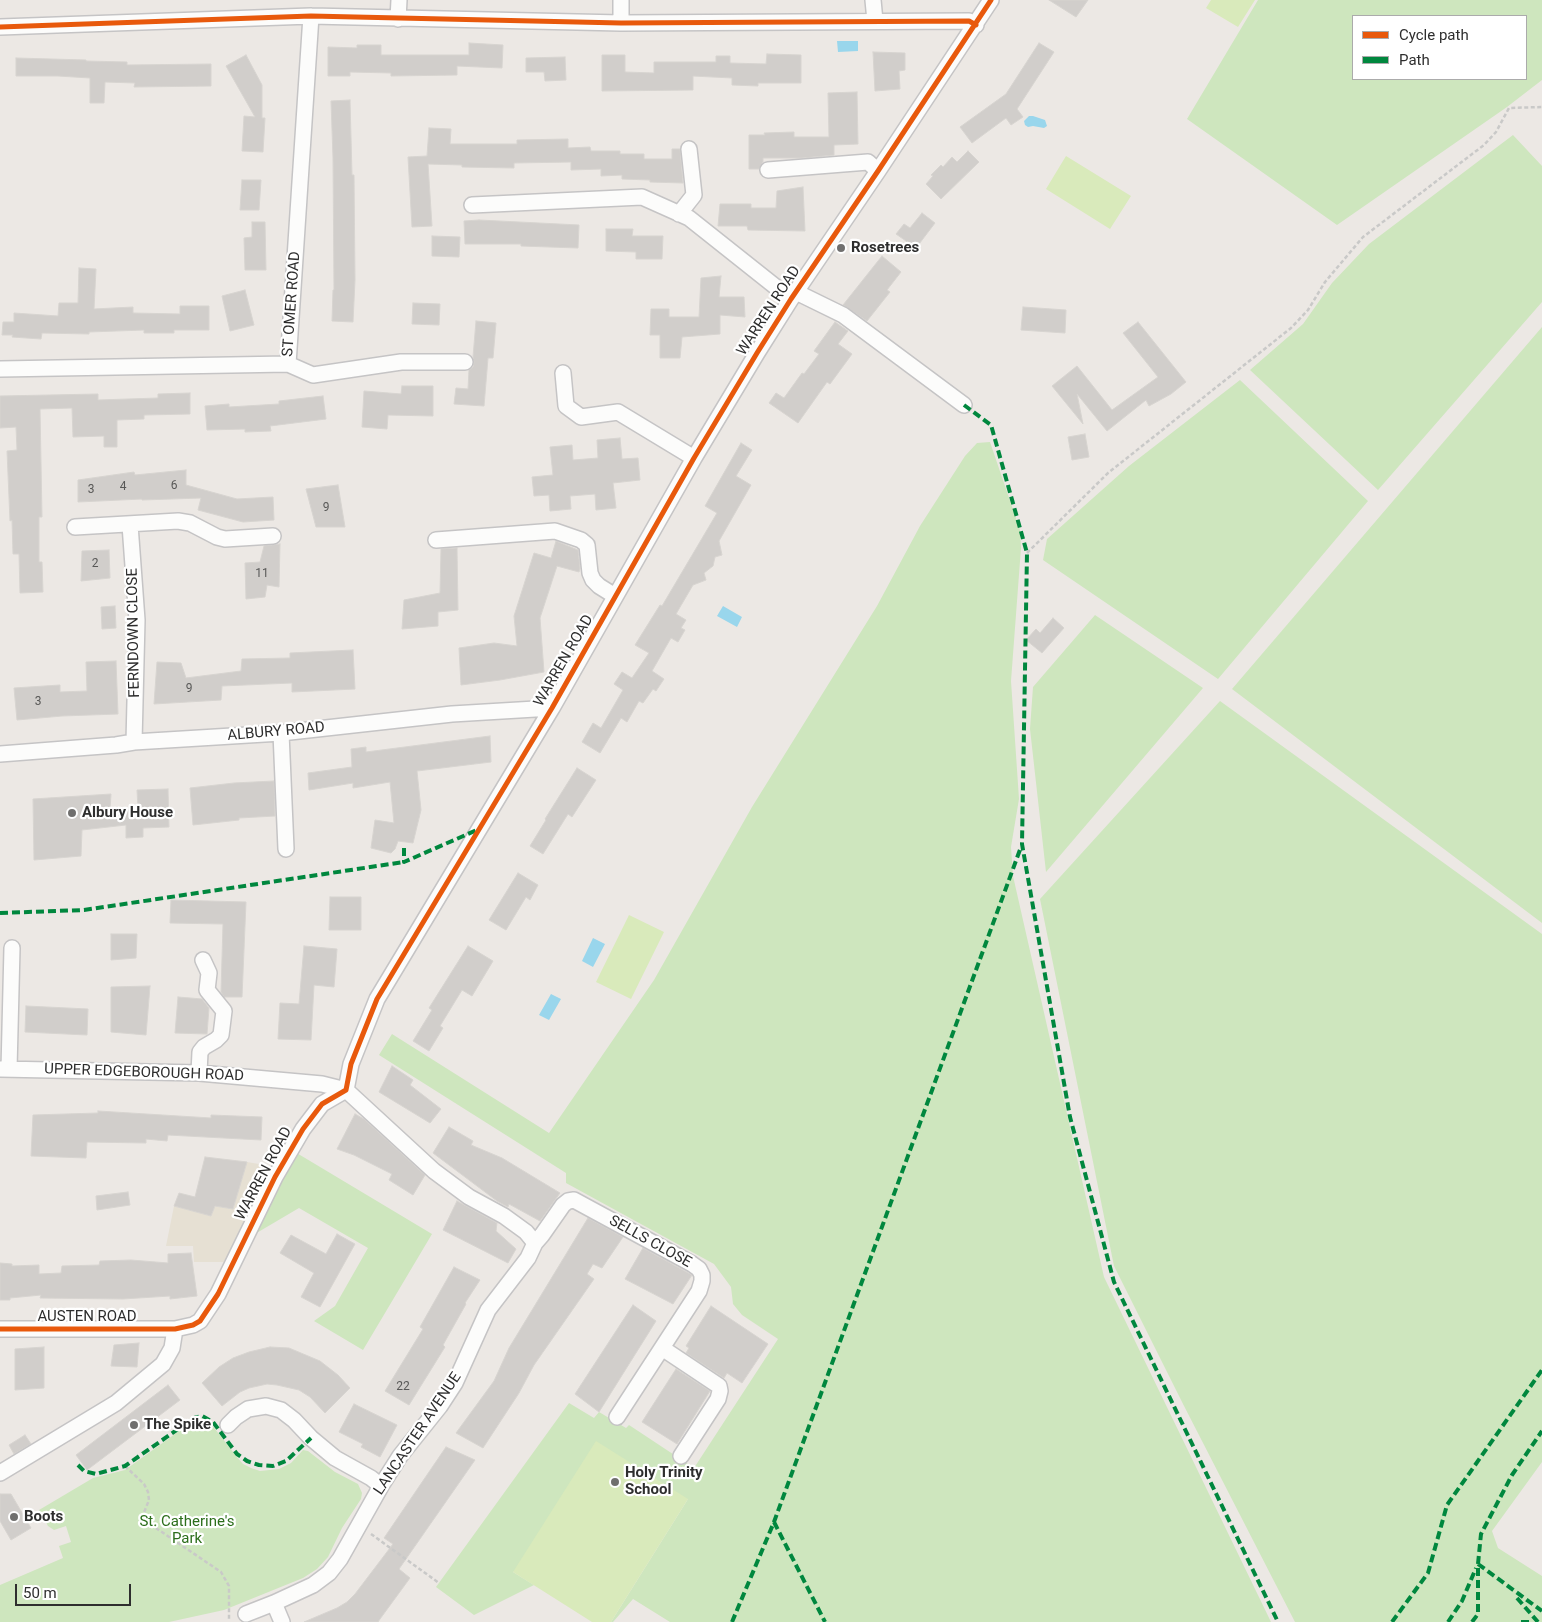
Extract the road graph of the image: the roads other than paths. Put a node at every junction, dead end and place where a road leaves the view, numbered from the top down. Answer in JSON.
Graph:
{"nodes":[{"id":1,"x":399,"y":0,"type":"edge"},
{"id":2,"x":621,"y":0,"type":"edge"},
{"id":3,"x":873,"y":0,"type":"edge"},
{"id":4,"x":992,"y":0,"type":"edge"},
{"id":5,"x":311,"y":16,"type":"junction"},
{"id":6,"x":398,"y":19,"type":"junction"},
{"id":7,"x":876,"y":21,"type":"junction"},
{"id":8,"x":621,"y":23,"type":"junction"},
{"id":9,"x":976,"y":25,"type":"junction"},
{"id":10,"x":0,"y":27,"type":"edge"},
{"id":11,"x":689,"y":149,"type":"dead end"},
{"id":12,"x":768,"y":170,"type":"dead end"},
{"id":13,"x":878,"y":171,"type":"junction"},
{"id":14,"x":472,"y":205,"type":"dead end"},
{"id":15,"x":679,"y":214,"type":"junction"},
{"id":16,"x":793,"y":295,"type":"junction"},
{"id":17,"x":465,"y":362,"type":"dead end"},
{"id":18,"x":288,"y":364,"type":"junction"},
{"id":19,"x":0,"y":369,"type":"edge"},
{"id":20,"x":563,"y":373,"type":"dead end"},
{"id":21,"x":964,"y":405,"type":"dead end"},
{"id":22,"x":694,"y":458,"type":"junction"},
{"id":23,"x":130,"y":525,"type":"junction"},
{"id":24,"x":75,"y":527,"type":"dead end"},
{"id":25,"x":273,"y":536,"type":"dead end"},
{"id":26,"x":436,"y":540,"type":"dead end"},
{"id":27,"x":616,"y":596,"type":"junction"},
{"id":28,"x":552,"y":708,"type":"junction"},
{"id":29,"x":281,"y":733,"type":"junction"},
{"id":30,"x":134,"y":742,"type":"junction"},
{"id":31,"x":0,"y":754,"type":"edge"},
{"id":32,"x":286,"y":849,"type":"dead end"},
{"id":33,"x":12,"y":948,"type":"dead end"},
{"id":34,"x":203,"y":960,"type":"dead end"},
{"id":35,"x":4,"y":1069,"type":"edge"},
{"id":36,"x":199,"y":1073,"type":"junction"},
{"id":37,"x":346,"y":1090,"type":"junction"},
{"id":38,"x":535,"y":1243,"type":"junction"},
{"id":39,"x":0,"y":1329,"type":"edge"},
{"id":40,"x":175,"y":1329,"type":"junction"},
{"id":41,"x":662,"y":1348,"type":"junction"},
{"id":42,"x":617,"y":1417,"type":"dead end"},
{"id":43,"x":228,"y":1425,"type":"dead end"},
{"id":44,"x":681,"y":1456,"type":"dead end"},
{"id":45,"x":0,"y":1473,"type":"edge"},
{"id":46,"x":381,"y":1486,"type":"junction"},
{"id":47,"x":274,"y":1603,"type":"junction"},
{"id":48,"x":246,"y":1614,"type":"dead end"},
{"id":49,"x":282,"y":1622,"type":"edge"}],
"edges":[{"from":1,"to":6,"type":"street"},
{"from":2,"to":8,"type":"street"},
{"from":3,"to":7,"type":"street"},
{"from":4,"to":9,"type":"street","name":"WARREN ROAD"},
{"from":5,"to":6,"type":"street"},
{"from":5,"to":10,"type":"street"},
{"from":5,"to":18,"type":"street","name":"ST OMER ROAD"},
{"from":6,"to":8,"type":"street"},
{"from":7,"to":8,"type":"street"},
{"from":7,"to":9,"type":"street"},
{"from":9,"to":13,"type":"street","name":"WARREN ROAD"},
{"from":11,"to":15,"type":"street"},
{"from":12,"to":13,"type":"street"},
{"from":13,"to":16,"type":"street","name":"WARREN ROAD"},
{"from":14,"to":15,"type":"street"},
{"from":15,"to":16,"type":"street"},
{"from":16,"to":21,"type":"street"},
{"from":16,"to":22,"type":"street","name":"WARREN ROAD"},
{"from":17,"to":18,"type":"street"},
{"from":18,"to":19,"type":"street","name":"ST OMER ROAD"},
{"from":20,"to":22,"type":"street"},
{"from":22,"to":27,"type":"street","name":"WARREN ROAD"},
{"from":23,"to":24,"type":"street"},
{"from":23,"to":25,"type":"street"},
{"from":23,"to":30,"type":"street","name":"FERNDOWN CLOSE"},
{"from":26,"to":27,"type":"street"},
{"from":27,"to":28,"type":"street","name":"WARREN ROAD"},
{"from":28,"to":29,"type":"street","name":"ALBURY ROAD"},
{"from":28,"to":37,"type":"street","name":"WARREN ROAD"},
{"from":29,"to":30,"type":"street","name":"ALBURY ROAD"},
{"from":29,"to":32,"type":"street"},
{"from":30,"to":31,"type":"street","name":"ALBURY ROAD"},
{"from":33,"to":35,"type":"street"},
{"from":34,"to":36,"type":"street"},
{"from":35,"to":36,"type":"street","name":"UPPER EDGEBOROUGH ROAD"},
{"from":36,"to":37,"type":"street","name":"UPPER EDGEBOROUGH ROAD"},
{"from":37,"to":38,"type":"street"},
{"from":37,"to":40,"type":"street","name":"WARREN ROAD"},
{"from":38,"to":41,"type":"street","name":"SELLS CLOSE"},
{"from":38,"to":46,"type":"street","name":"LANCASTER AVENUE"},
{"from":39,"to":40,"type":"street","name":"AUSTEN ROAD"},
{"from":40,"to":45,"type":"street"},
{"from":41,"to":42,"type":"street","name":"SELLS CLOSE"},
{"from":41,"to":44,"type":"street"},
{"from":43,"to":46,"type":"street"},
{"from":46,"to":47,"type":"street","name":"LANCASTER AVENUE"},
{"from":47,"to":48,"type":"street","name":"LANCASTER AVENUE"},
{"from":47,"to":49,"type":"street"}]}
